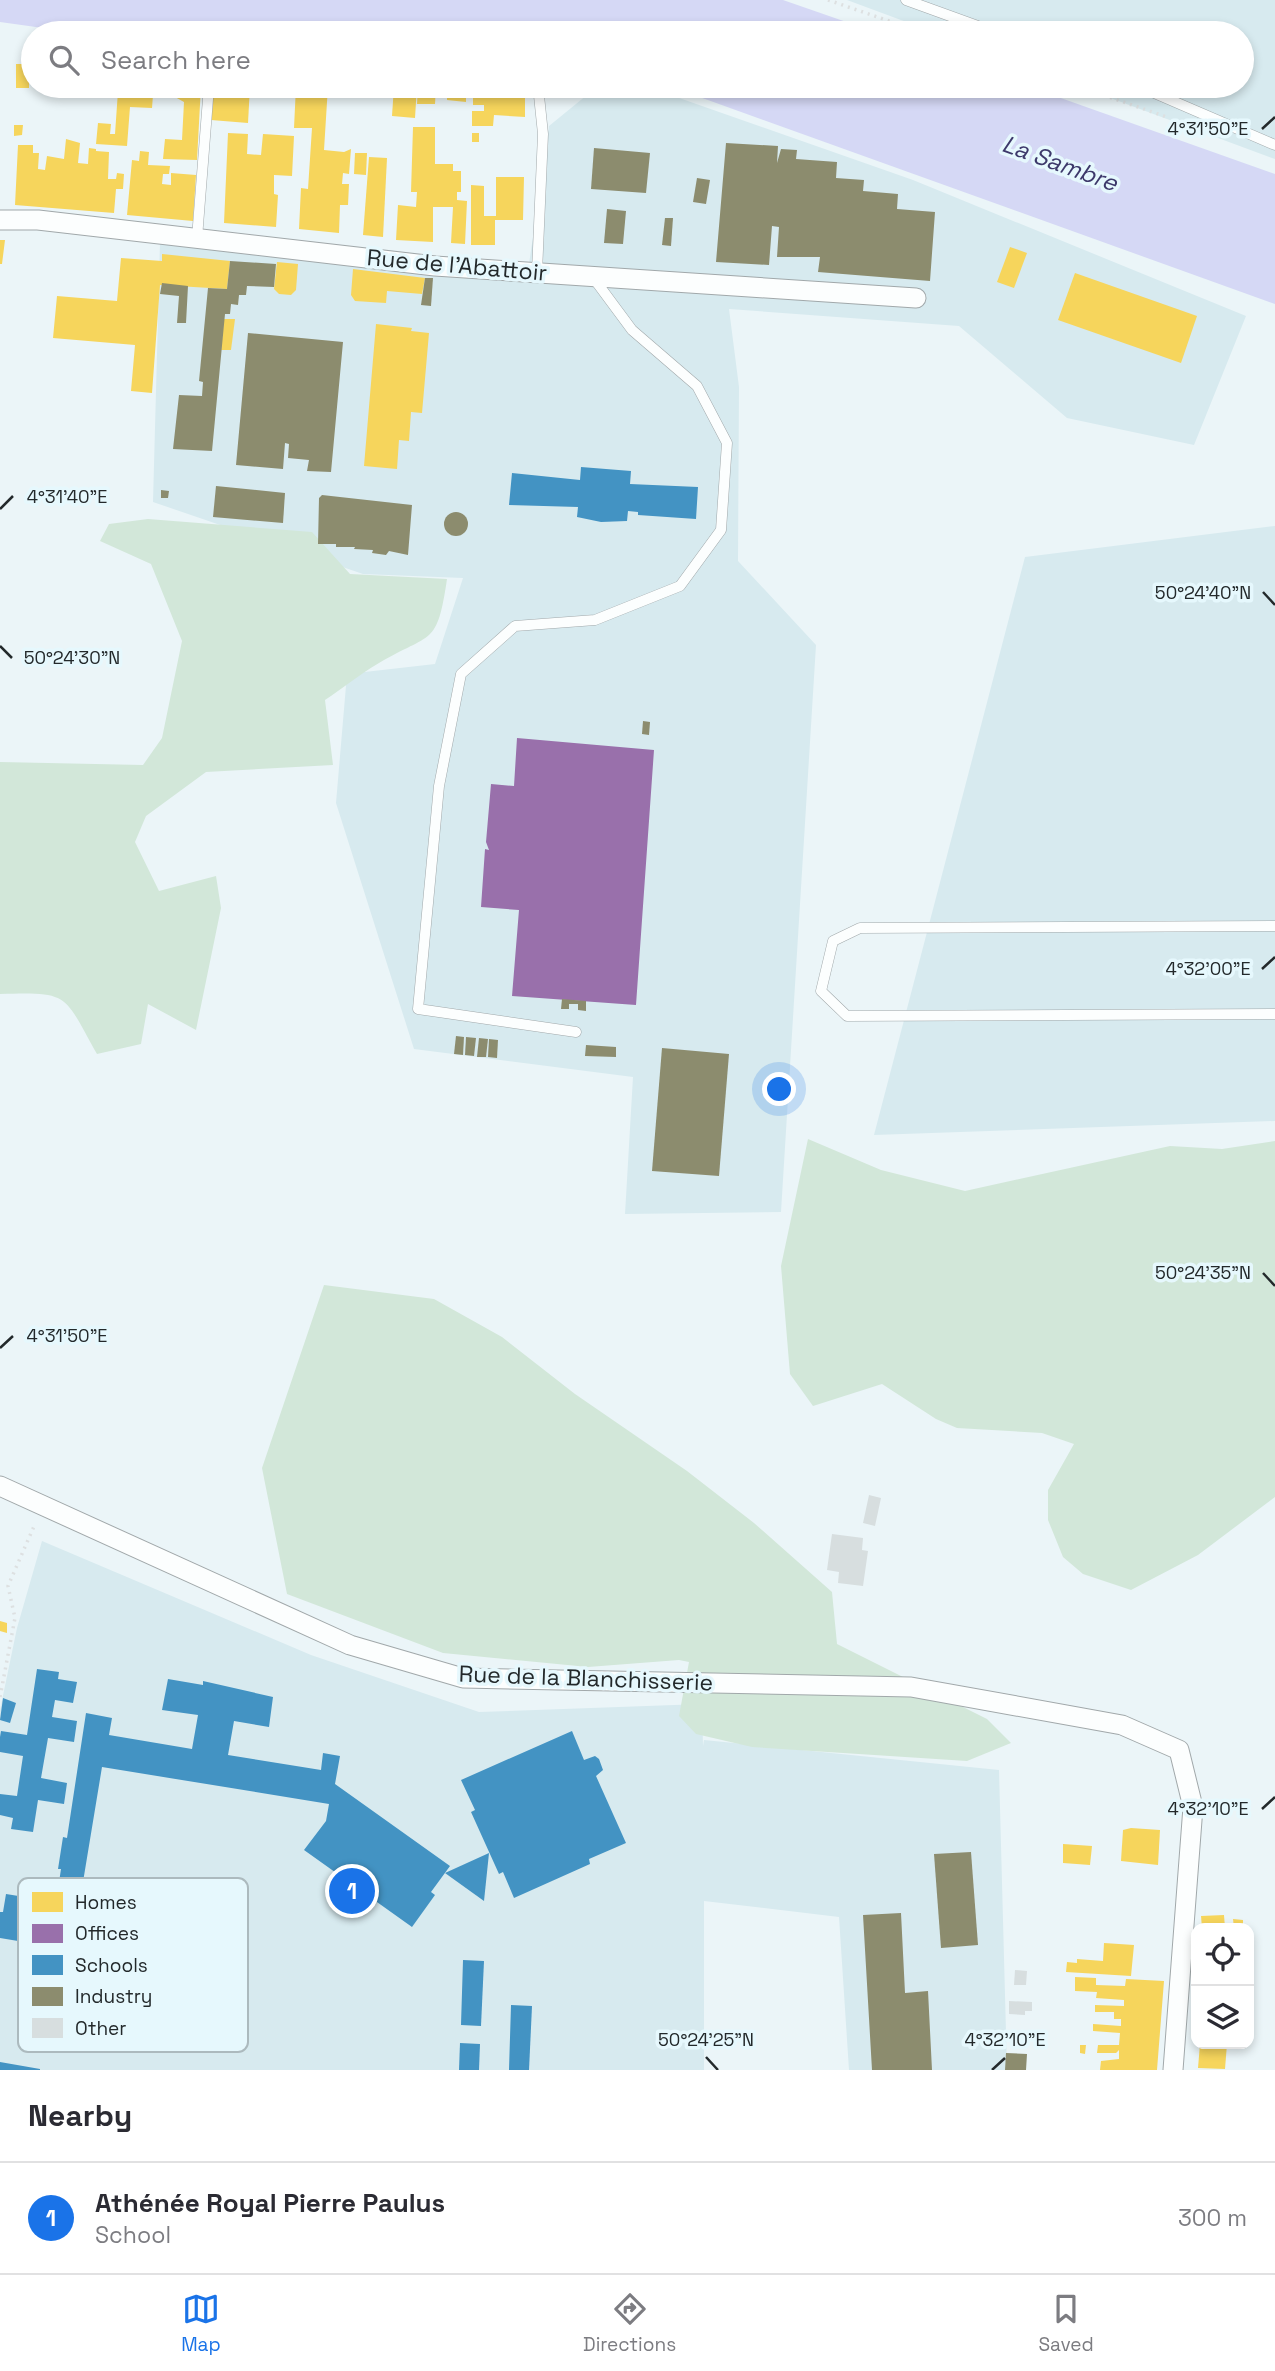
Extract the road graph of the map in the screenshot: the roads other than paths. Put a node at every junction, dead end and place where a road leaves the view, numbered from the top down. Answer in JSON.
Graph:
{"nodes":[{"id":1,"x":906,"y":0,"type":"edge"},
{"id":2,"x":965,"y":21,"type":"edge"},
{"id":3,"x":208,"y":98,"type":"edge"},
{"id":4,"x":539,"y":98,"type":"edge"},
{"id":5,"x":1166,"y":98,"type":"edge"},
{"id":6,"x":1275,"y":145,"type":"edge"},
{"id":7,"x":0,"y":220,"type":"edge"},
{"id":8,"x":198,"y":238,"type":"junction"},
{"id":9,"x":537,"y":272,"type":"junction"},
{"id":10,"x":592,"y":276,"type":"junction"},
{"id":11,"x":916,"y":298,"type":"dead end"},
{"id":12,"x":1275,"y":926,"type":"edge"},
{"id":13,"x":1275,"y":1014,"type":"edge"},
{"id":14,"x":576,"y":1032,"type":"dead end"},
{"id":15,"x":0,"y":1486,"type":"edge"},
{"id":16,"x":1173,"y":2070,"type":"edge"}],
"edges":[{"from":1,"to":2,"type":"lane"},
{"from":3,"to":8,"type":"lane"},
{"from":4,"to":9,"type":"lane"},
{"from":5,"to":6,"type":"lane"},
{"from":7,"to":8,"type":"street","name":"Rue de l'Abattoir"},
{"from":8,"to":9,"type":"street","name":"Rue de l'Abattoir"},
{"from":9,"to":10,"type":"street","name":"Rue de l'Abattoir"},
{"from":10,"to":11,"type":"street","name":"Rue de l'Abattoir"},
{"from":10,"to":14,"type":"lane"},
{"from":12,"to":13,"type":"lane"},
{"from":15,"to":16,"type":"street","name":"Rue de la Blanchisserie"}]}
